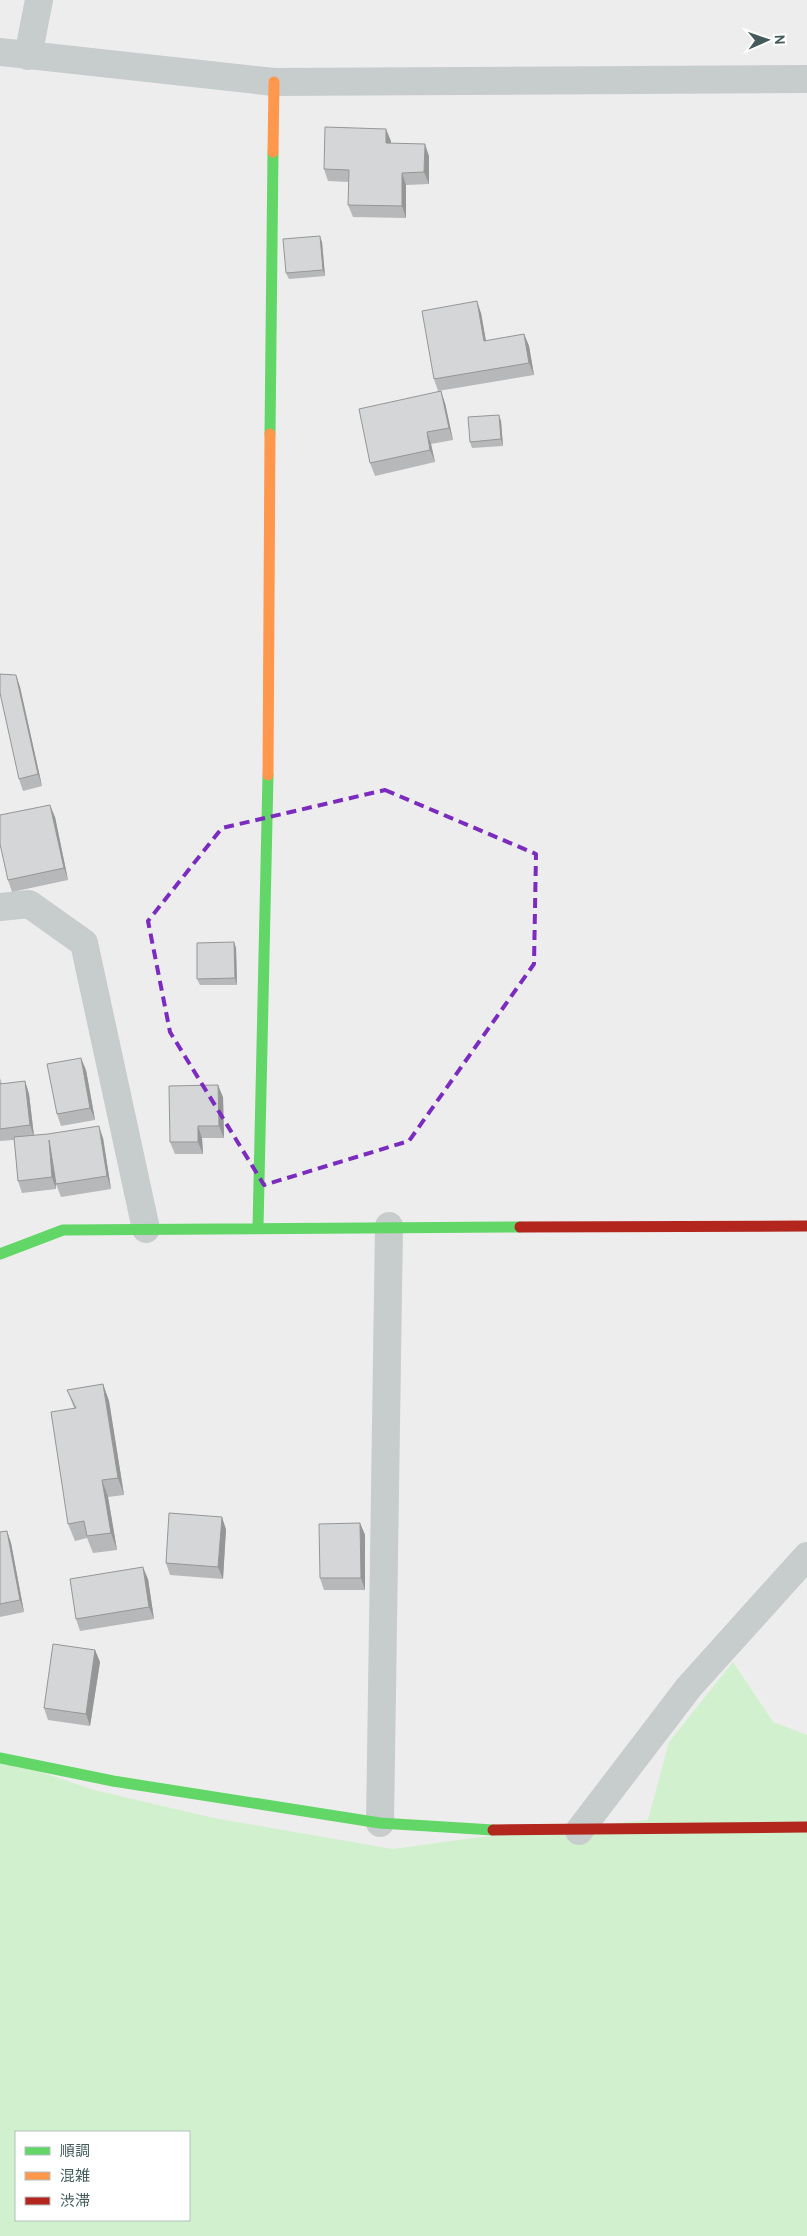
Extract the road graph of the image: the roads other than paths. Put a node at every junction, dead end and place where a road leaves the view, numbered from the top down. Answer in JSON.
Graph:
{"nodes":[{"id":1,"x":40,"y":0,"type":"edge"},
{"id":2,"x":0,"y":52,"type":"edge"},
{"id":3,"x":28,"y":56,"type":"junction"},
{"id":4,"x":807,"y":79,"type":"edge"},
{"id":5,"x":274,"y":82,"type":"junction"},
{"id":6,"x":0,"y":907,"type":"edge"},
{"id":7,"x":388,"y":1226,"type":"junction"},
{"id":8,"x":807,"y":1226,"type":"edge"},
{"id":9,"x":258,"y":1227,"type":"junction"},
{"id":10,"x":146,"y":1229,"type":"junction"},
{"id":11,"x":0,"y":1254,"type":"edge"},
{"id":12,"x":807,"y":1556,"type":"edge"},
{"id":13,"x":0,"y":1758,"type":"edge"},
{"id":14,"x":380,"y":1823,"type":"junction"},
{"id":15,"x":807,"y":1827,"type":"edge"},
{"id":16,"x":579,"y":1831,"type":"junction"}],
"edges":[{"from":1,"to":3,"type":"street"},
{"from":2,"to":3,"type":"street"},
{"from":3,"to":5,"type":"street"},
{"from":4,"to":5,"type":"street"},
{"from":5,"to":9,"type":"street"},
{"from":6,"to":10,"type":"street"},
{"from":7,"to":8,"type":"street"},
{"from":7,"to":9,"type":"street"},
{"from":7,"to":14,"type":"street"},
{"from":9,"to":10,"type":"street"},
{"from":10,"to":11,"type":"street"},
{"from":12,"to":16,"type":"street"},
{"from":13,"to":14,"type":"street"},
{"from":14,"to":16,"type":"street"},
{"from":15,"to":16,"type":"street"}]}
